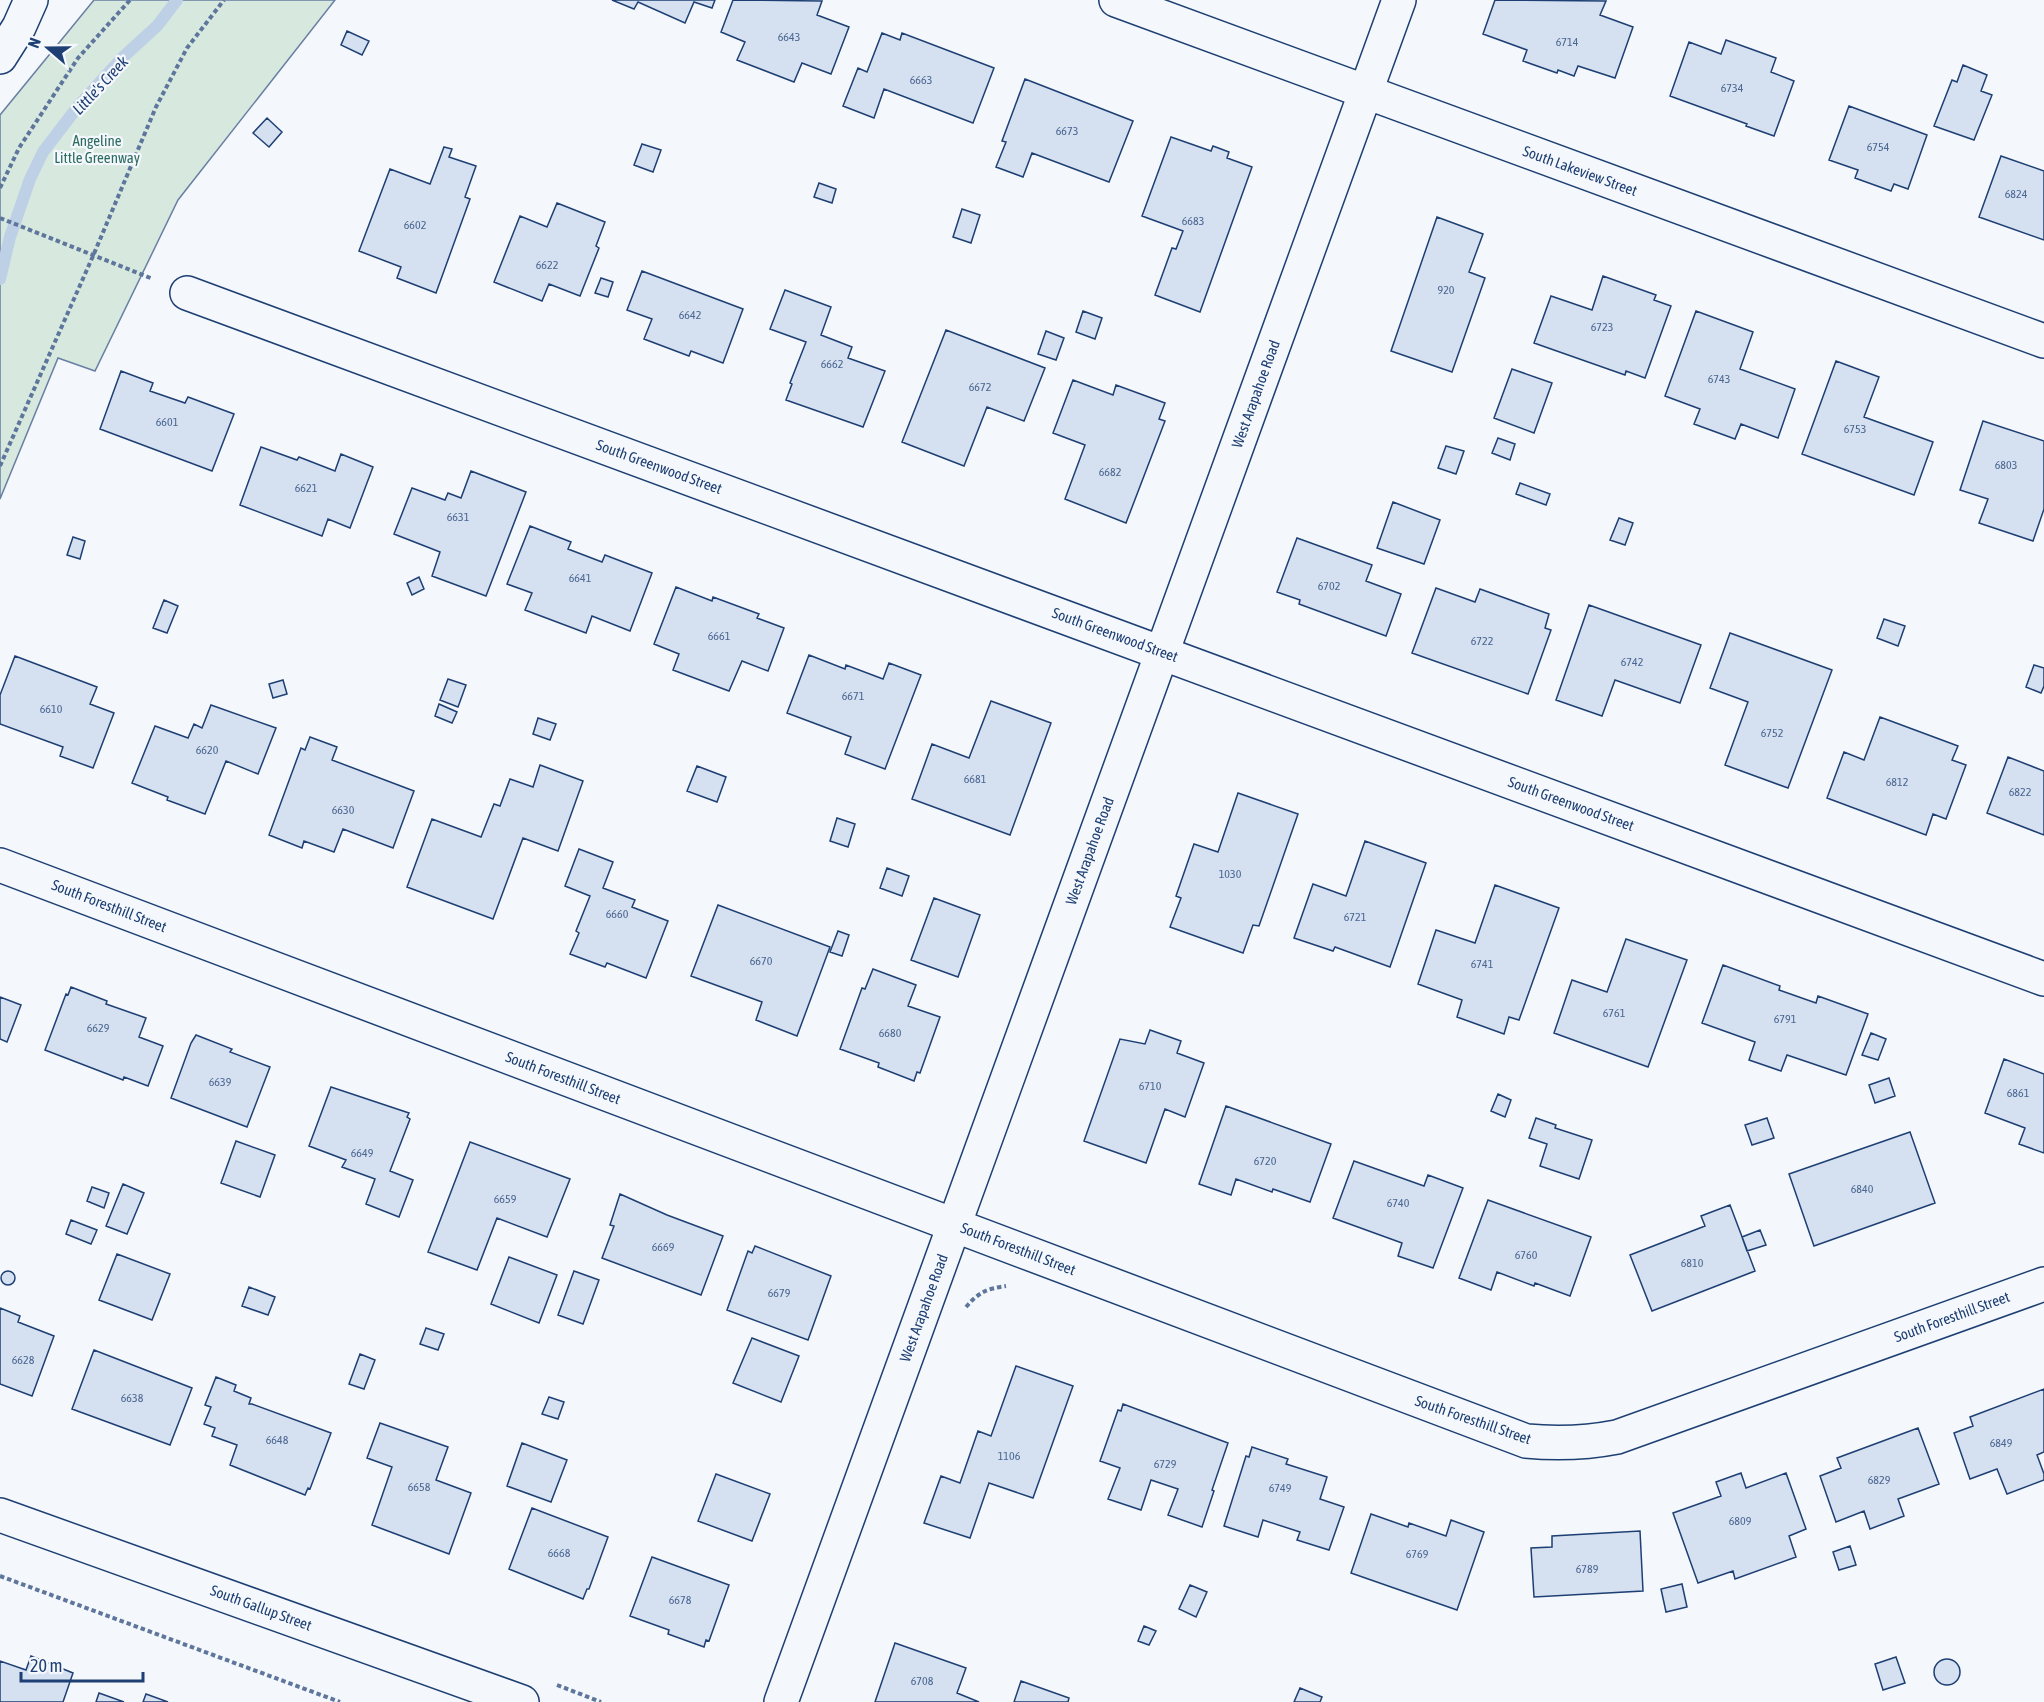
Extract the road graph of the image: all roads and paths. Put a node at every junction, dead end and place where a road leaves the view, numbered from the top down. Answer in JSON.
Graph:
{"nodes":[{"id":1,"x":31,"y":0,"type":"edge"},
{"id":2,"x":130,"y":0,"type":"edge"},
{"id":3,"x":224,"y":0,"type":"edge"},
{"id":4,"x":1116,"y":0,"type":"edge"},
{"id":5,"x":1400,"y":0,"type":"edge"},
{"id":6,"x":0,"y":57,"type":"edge"},
{"id":7,"x":1366,"y":92,"type":"junction"},
{"id":8,"x":0,"y":188,"type":"edge"},
{"id":9,"x":0,"y":218,"type":"edge"},
{"id":10,"x":93,"y":256,"type":"junction"},
{"id":11,"x":187,"y":293,"type":"joint"},
{"id":12,"x":2044,"y":341,"type":"edge"},
{"id":13,"x":0,"y":466,"type":"edge"},
{"id":14,"x":1162,"y":653,"type":"junction"},
{"id":15,"x":0,"y":865,"type":"edge"},
{"id":16,"x":2044,"y":979,"type":"edge"},
{"id":17,"x":954,"y":1225,"type":"junction"},
{"id":18,"x":2044,"y":1284,"type":"edge"},
{"id":19,"x":1017,"y":1290,"type":"dead end"},
{"id":20,"x":965,"y":1309,"type":"dead end"},
{"id":21,"x":0,"y":1515,"type":"edge"},
{"id":22,"x":0,"y":1576,"type":"edge"},
{"id":23,"x":340,"y":1702,"type":"edge"},
{"id":24,"x":522,"y":1702,"type":"edge"},
{"id":25,"x":781,"y":1702,"type":"edge"}],
"edges":[{"from":1,"to":6,"type":"street"},
{"from":2,"to":8,"type":"path"},
{"from":3,"to":10,"type":"path"},
{"from":4,"to":7,"type":"street","name":"South Lakeview Street"},
{"from":5,"to":7,"type":"street","name":"West Arapahoe Road"},
{"from":7,"to":12,"type":"street","name":"South Lakeview Street"},
{"from":7,"to":14,"type":"street","name":"West Arapahoe Road"},
{"from":9,"to":10,"type":"path"},
{"from":10,"to":11,"type":"path"},
{"from":10,"to":13,"type":"path"},
{"from":11,"to":14,"type":"street","name":"South Greenwood Street"},
{"from":14,"to":16,"type":"street","name":"South Greenwood Street"},
{"from":14,"to":17,"type":"street","name":"West Arapahoe Road"},
{"from":15,"to":17,"type":"street","name":"South Foresthill Street"},
{"from":17,"to":18,"type":"street","name":"South Foresthill Street"},
{"from":17,"to":25,"type":"street","name":"West Arapahoe Road"},
{"from":19,"to":20,"type":"path"},
{"from":21,"to":24,"type":"street","name":"South Gallup Street"},
{"from":22,"to":23,"type":"path"}]}
